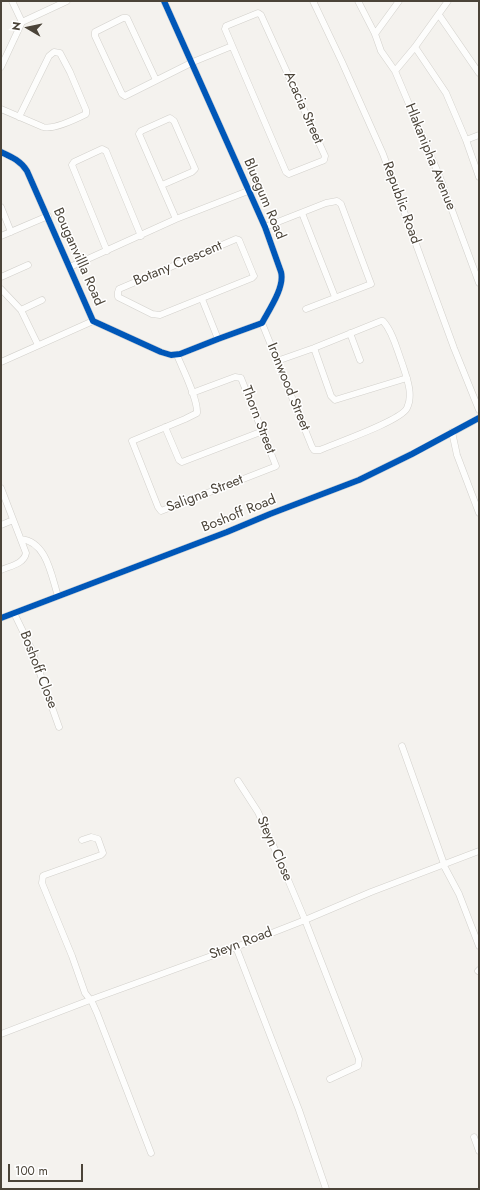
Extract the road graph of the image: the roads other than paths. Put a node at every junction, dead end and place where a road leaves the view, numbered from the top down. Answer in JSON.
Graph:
{"nodes":[{"id":1,"x":12,"y":1,"type":"edge"},
{"id":2,"x":67,"y":1,"type":"edge"},
{"id":3,"x":164,"y":1,"type":"edge"},
{"id":4,"x":313,"y":1,"type":"edge"},
{"id":5,"x":358,"y":1,"type":"edge"},
{"id":6,"x":399,"y":1,"type":"edge"},
{"id":7,"x":448,"y":1,"type":"edge"},
{"id":8,"x":439,"y":15,"type":"junction"},
{"id":9,"x":22,"y":22,"type":"junction"},
{"id":10,"x":375,"y":34,"type":"junction"},
{"id":11,"x":232,"y":46,"type":"junction"},
{"id":12,"x":415,"y":47,"type":"junction"},
{"id":13,"x":192,"y":62,"type":"junction"},
{"id":14,"x":1,"y":66,"type":"edge"},
{"id":15,"x":396,"y":71,"type":"junction"},
{"id":16,"x":479,"y":73,"type":"edge"},
{"id":17,"x":156,"y":80,"type":"junction"},
{"id":18,"x":1,"y":109,"type":"edge"},
{"id":19,"x":19,"y":117,"type":"junction"},
{"id":20,"x":479,"y":135,"type":"edge"},
{"id":21,"x":466,"y":140,"type":"junction"},
{"id":22,"x":1,"y":152,"type":"edge"},
{"id":23,"x":479,"y":177,"type":"edge"},
{"id":24,"x":162,"y":185,"type":"junction"},
{"id":25,"x":248,"y":191,"type":"junction"},
{"id":26,"x":1,"y":207,"type":"edge"},
{"id":27,"x":302,"y":213,"type":"junction"},
{"id":28,"x":48,"y":216,"type":"junction"},
{"id":29,"x":176,"y":219,"type":"junction"},
{"id":30,"x":265,"y":228,"type":"junction"},
{"id":31,"x":11,"y":232,"type":"junction"},
{"id":32,"x":1,"y":236,"type":"edge"},
{"id":33,"x":141,"y":236,"type":"junction"},
{"id":34,"x":107,"y":250,"type":"junction"},
{"id":35,"x":28,"y":265,"type":"dead end"},
{"id":36,"x":70,"y":267,"type":"junction"},
{"id":37,"x":477,"y":274,"type":"edge"},
{"id":38,"x":1,"y":277,"type":"edge"},
{"id":39,"x":479,"y":283,"type":"edge"},
{"id":40,"x":1,"y":289,"type":"edge"},
{"id":41,"x":334,"y":297,"type":"junction"},
{"id":42,"x":202,"y":299,"type":"junction"},
{"id":43,"x":42,"y":300,"type":"dead end"},
{"id":44,"x":306,"y":309,"type":"dead end"},
{"id":45,"x":22,"y":310,"type":"junction"},
{"id":46,"x":93,"y":321,"type":"junction"},
{"id":47,"x":262,"y":323,"type":"junction"},
{"id":48,"x":350,"y":333,"type":"junction"},
{"id":49,"x":218,"y":338,"type":"junction"},
{"id":50,"x":38,"y":345,"type":"junction"},
{"id":51,"x":314,"y":348,"type":"junction"},
{"id":52,"x":177,"y":355,"type":"junction"},
{"id":53,"x":360,"y":360,"type":"dead end"},
{"id":54,"x":277,"y":361,"type":"junction"},
{"id":55,"x":1,"y":362,"type":"edge"},
{"id":56,"x":407,"y":378,"type":"junction"},
{"id":57,"x":192,"y":393,"type":"junction"},
{"id":58,"x":479,"y":410,"type":"edge"},
{"id":59,"x":479,"y":418,"type":"edge"},
{"id":60,"x":165,"y":427,"type":"junction"},
{"id":61,"x":263,"y":431,"type":"junction"},
{"id":62,"x":452,"y":432,"type":"junction"},
{"id":63,"x":275,"y":467,"type":"joint"},
{"id":64,"x":1,"y":488,"type":"edge"},
{"id":65,"x":479,"y":513,"type":"edge"},
{"id":66,"x":13,"y":520,"type":"junction"},
{"id":67,"x":1,"y":525,"type":"edge"},
{"id":68,"x":21,"y":538,"type":"junction"},
{"id":69,"x":1,"y":570,"type":"edge"},
{"id":70,"x":58,"y":596,"type":"junction"},
{"id":71,"x":14,"y":613,"type":"junction"},
{"id":72,"x":1,"y":618,"type":"edge"},
{"id":73,"x":59,"y":727,"type":"dead end"},
{"id":74,"x":402,"y":746,"type":"dead end"},
{"id":75,"x":238,"y":781,"type":"dead end"},
{"id":76,"x":82,"y":840,"type":"dead end"},
{"id":77,"x":479,"y":851,"type":"edge"},
{"id":78,"x":444,"y":864,"type":"junction"},
{"id":79,"x":305,"y":920,"type":"junction"},
{"id":80,"x":479,"y":946,"type":"edge"},
{"id":81,"x":236,"y":947,"type":"junction"},
{"id":82,"x":90,"y":1000,"type":"junction"},
{"id":83,"x":1,"y":1034,"type":"edge"},
{"id":84,"x":330,"y":1079,"type":"dead end"},
{"id":85,"x":474,"y":1137,"type":"dead end"},
{"id":86,"x":479,"y":1151,"type":"edge"},
{"id":87,"x":151,"y":1153,"type":"dead end"},
{"id":88,"x":326,"y":1189,"type":"edge"}],
"edges":[{"from":1,"to":9,"type":"street"},
{"from":2,"to":9,"type":"street"},
{"from":3,"to":13,"type":"street","name":"Bluegum Road"},
{"from":4,"to":58,"type":"street","name":"Republic Road"},
{"from":5,"to":10,"type":"street","name":"Hlakanipha Avenue"},
{"from":6,"to":10,"type":"street"},
{"from":7,"to":8,"type":"street"},
{"from":8,"to":12,"type":"street"},
{"from":8,"to":16,"type":"street"},
{"from":9,"to":14,"type":"street"},
{"from":10,"to":15,"type":"street","name":"Hlakanipha Avenue"},
{"from":11,"to":11,"type":"street","name":"Acacia Street"},
{"from":11,"to":13,"type":"street"},
{"from":12,"to":15,"type":"street"},
{"from":12,"to":21,"type":"street"},
{"from":13,"to":17,"type":"street"},
{"from":13,"to":25,"type":"street","name":"Bluegum Road"},
{"from":15,"to":37,"type":"street","name":"Hlakanipha Avenue"},
{"from":17,"to":17,"type":"street"},
{"from":18,"to":19,"type":"street"},
{"from":19,"to":19,"type":"street"},
{"from":20,"to":21,"type":"street"},
{"from":21,"to":23,"type":"street"},
{"from":22,"to":28,"type":"street","name":"Bouganvillla Road"},
{"from":24,"to":24,"type":"street"},
{"from":24,"to":29,"type":"street"},
{"from":25,"to":29,"type":"street"},
{"from":25,"to":30,"type":"street","name":"Bluegum Road"},
{"from":26,"to":31,"type":"street"},
{"from":27,"to":30,"type":"street"},
{"from":27,"to":41,"type":"street"},
{"from":27,"to":41,"type":"street"},
{"from":28,"to":31,"type":"street"},
{"from":28,"to":36,"type":"street","name":"Bouganvillla Road"},
{"from":29,"to":33,"type":"street"},
{"from":30,"to":47,"type":"street","name":"Bluegum Road"},
{"from":31,"to":32,"type":"street"},
{"from":33,"to":34,"type":"street"},
{"from":33,"to":34,"type":"street"},
{"from":34,"to":36,"type":"street"},
{"from":35,"to":38,"type":"street"},
{"from":36,"to":46,"type":"street","name":"Bouganvillla Road"},
{"from":37,"to":39,"type":"street","name":"Hlakanipha Avenue"},
{"from":40,"to":45,"type":"street"},
{"from":41,"to":44,"type":"street"},
{"from":42,"to":42,"type":"street","name":"Botany Crescent"},
{"from":42,"to":49,"type":"street"},
{"from":43,"to":45,"type":"street"},
{"from":45,"to":50,"type":"street"},
{"from":46,"to":50,"type":"street"},
{"from":46,"to":52,"type":"street","name":"Bouganvillla Road"},
{"from":47,"to":49,"type":"street"},
{"from":47,"to":54,"type":"street","name":"Ironwood Street"},
{"from":48,"to":51,"type":"street"},
{"from":48,"to":53,"type":"street"},
{"from":48,"to":56,"type":"street"},
{"from":49,"to":52,"type":"street"},
{"from":50,"to":55,"type":"street"},
{"from":51,"to":54,"type":"street"},
{"from":51,"to":56,"type":"street"},
{"from":52,"to":57,"type":"street"},
{"from":54,"to":56,"type":"street","name":"Ironwood Street"},
{"from":57,"to":60,"type":"street"},
{"from":57,"to":61,"type":"street","name":"Thorn Street"},
{"from":59,"to":62,"type":"street","name":"Boshoff Road"},
{"from":60,"to":61,"type":"street"},
{"from":60,"to":63,"type":"street","name":"Saligna Street"},
{"from":61,"to":63,"type":"street","name":"Thorn Street"},
{"from":62,"to":65,"type":"street"},
{"from":62,"to":70,"type":"street","name":"Boshoff Road"},
{"from":64,"to":66,"type":"street"},
{"from":66,"to":67,"type":"street"},
{"from":66,"to":68,"type":"street"},
{"from":68,"to":69,"type":"street"},
{"from":68,"to":70,"type":"street"},
{"from":70,"to":71,"type":"street","name":"Boshoff Road"},
{"from":71,"to":72,"type":"street","name":"Boshoff Road"},
{"from":71,"to":73,"type":"street","name":"Boshoff Close"},
{"from":74,"to":78,"type":"street"},
{"from":75,"to":79,"type":"street","name":"Steyn Close"},
{"from":76,"to":82,"type":"street"},
{"from":77,"to":78,"type":"street","name":"Steyn Road"},
{"from":78,"to":79,"type":"street","name":"Steyn Road"},
{"from":78,"to":80,"type":"street"},
{"from":79,"to":81,"type":"street","name":"Steyn Road"},
{"from":79,"to":84,"type":"street","name":"Steyn Close"},
{"from":81,"to":82,"type":"street","name":"Steyn Road"},
{"from":81,"to":88,"type":"street"},
{"from":82,"to":83,"type":"street","name":"Steyn Road"},
{"from":82,"to":87,"type":"street"},
{"from":85,"to":86,"type":"street"}]}
